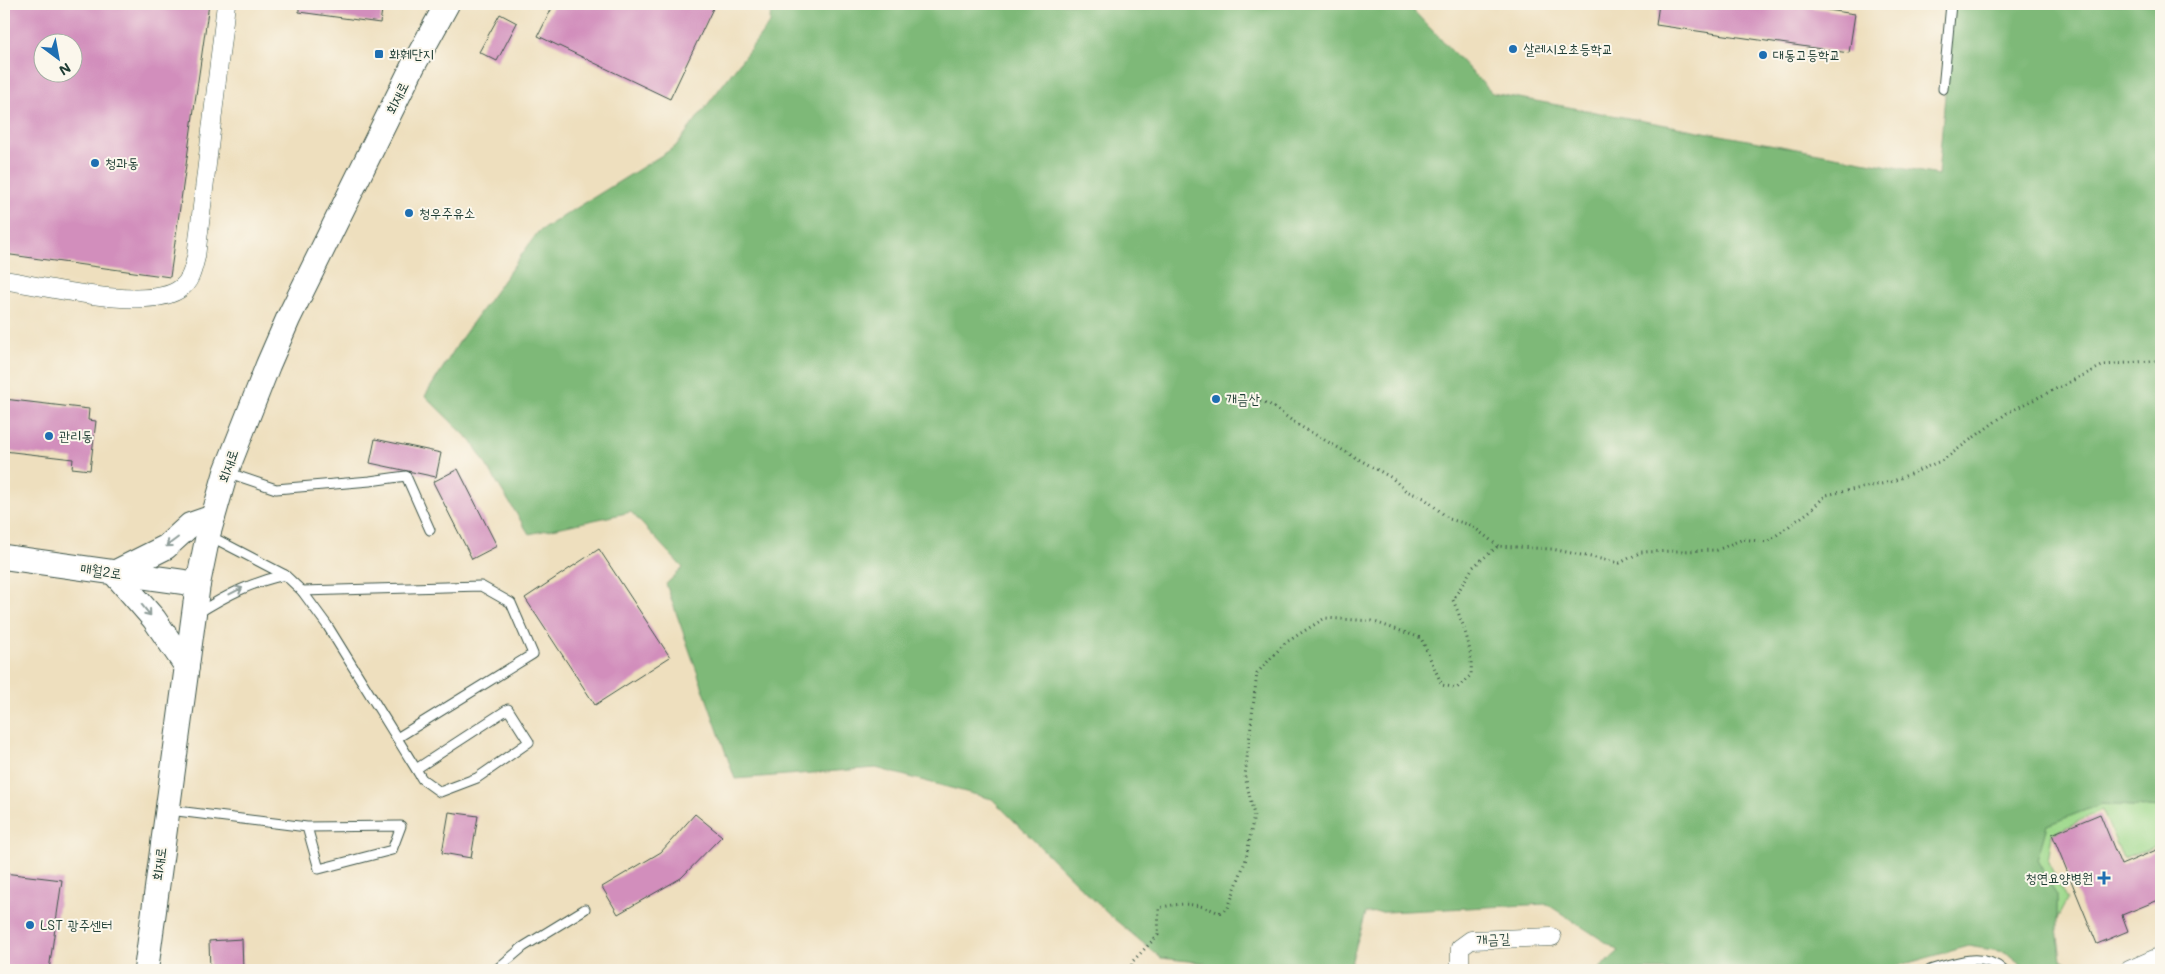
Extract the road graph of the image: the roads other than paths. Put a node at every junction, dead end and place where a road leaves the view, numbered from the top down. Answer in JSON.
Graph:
{"nodes":[{"id":1,"x":226,"y":4,"type":"edge"},
{"id":2,"x":446,"y":4,"type":"edge"},
{"id":3,"x":1951,"y":4,"type":"edge"},
{"id":4,"x":1943,"y":89,"type":"dead end"},
{"id":5,"x":4,"y":280,"type":"edge"},
{"id":6,"x":226,"y":472,"type":"junction"},
{"id":7,"x":210,"y":526,"type":"junction"},
{"id":8,"x":430,"y":530,"type":"dead end"},
{"id":9,"x":4,"y":557,"type":"edge"},
{"id":10,"x":114,"y":573,"type":"junction"},
{"id":11,"x":285,"y":575,"type":"junction"},
{"id":12,"x":198,"y":584,"type":"junction"},
{"id":13,"x":302,"y":591,"type":"junction"},
{"id":14,"x":194,"y":616,"type":"junction"},
{"id":15,"x":187,"y":667,"type":"junction"},
{"id":16,"x":396,"y":738,"type":"junction"},
{"id":17,"x":416,"y":769,"type":"junction"},
{"id":18,"x":167,"y":810,"type":"junction"},
{"id":19,"x":307,"y":827,"type":"junction"},
{"id":20,"x":585,"y":909,"type":"dead end"},
{"id":21,"x":1552,"y":937,"type":"dead end"},
{"id":22,"x":2161,"y":956,"type":"edge"},
{"id":23,"x":146,"y":970,"type":"edge"},
{"id":24,"x":496,"y":970,"type":"edge"},
{"id":25,"x":1460,"y":970,"type":"edge"},
{"id":26,"x":1930,"y":970,"type":"edge"},
{"id":27,"x":2003,"y":970,"type":"edge"},
{"id":28,"x":2129,"y":970,"type":"edge"}],
"edges":[{"from":1,"to":5,"type":"street"},
{"from":2,"to":6,"type":"main road","name":"회재로"},
{"from":3,"to":4,"type":"lane"},
{"from":6,"to":7,"type":"main road","name":"회재로"},
{"from":6,"to":8,"type":"lane"},
{"from":7,"to":10,"type":"main road","one_way":true},
{"from":7,"to":11,"type":"lane"},
{"from":7,"to":12,"type":"main road","name":"회재로"},
{"from":9,"to":10,"type":"main road","name":"매월2로"},
{"from":10,"to":12,"type":"main road","name":"매월2로"},
{"from":10,"to":15,"type":"main road","one_way":true},
{"from":11,"to":13,"type":"lane"},
{"from":14,"to":11,"type":"lane","one_way":true},
{"from":12,"to":14,"type":"main road","name":"회재로"},
{"from":13,"to":16,"type":"lane"},
{"from":13,"to":16,"type":"lane"},
{"from":14,"to":15,"type":"main road","name":"회재로"},
{"from":15,"to":18,"type":"main road","name":"회재로"},
{"from":16,"to":17,"type":"lane"},
{"from":17,"to":17,"type":"lane"},
{"from":18,"to":19,"type":"lane"},
{"from":18,"to":23,"type":"main road","name":"회재로"},
{"from":19,"to":19,"type":"lane"},
{"from":20,"to":24,"type":"lane"},
{"from":21,"to":25,"type":"street","name":"개금길"},
{"from":22,"to":28,"type":"street"},
{"from":26,"to":27,"type":"lane"}]}
